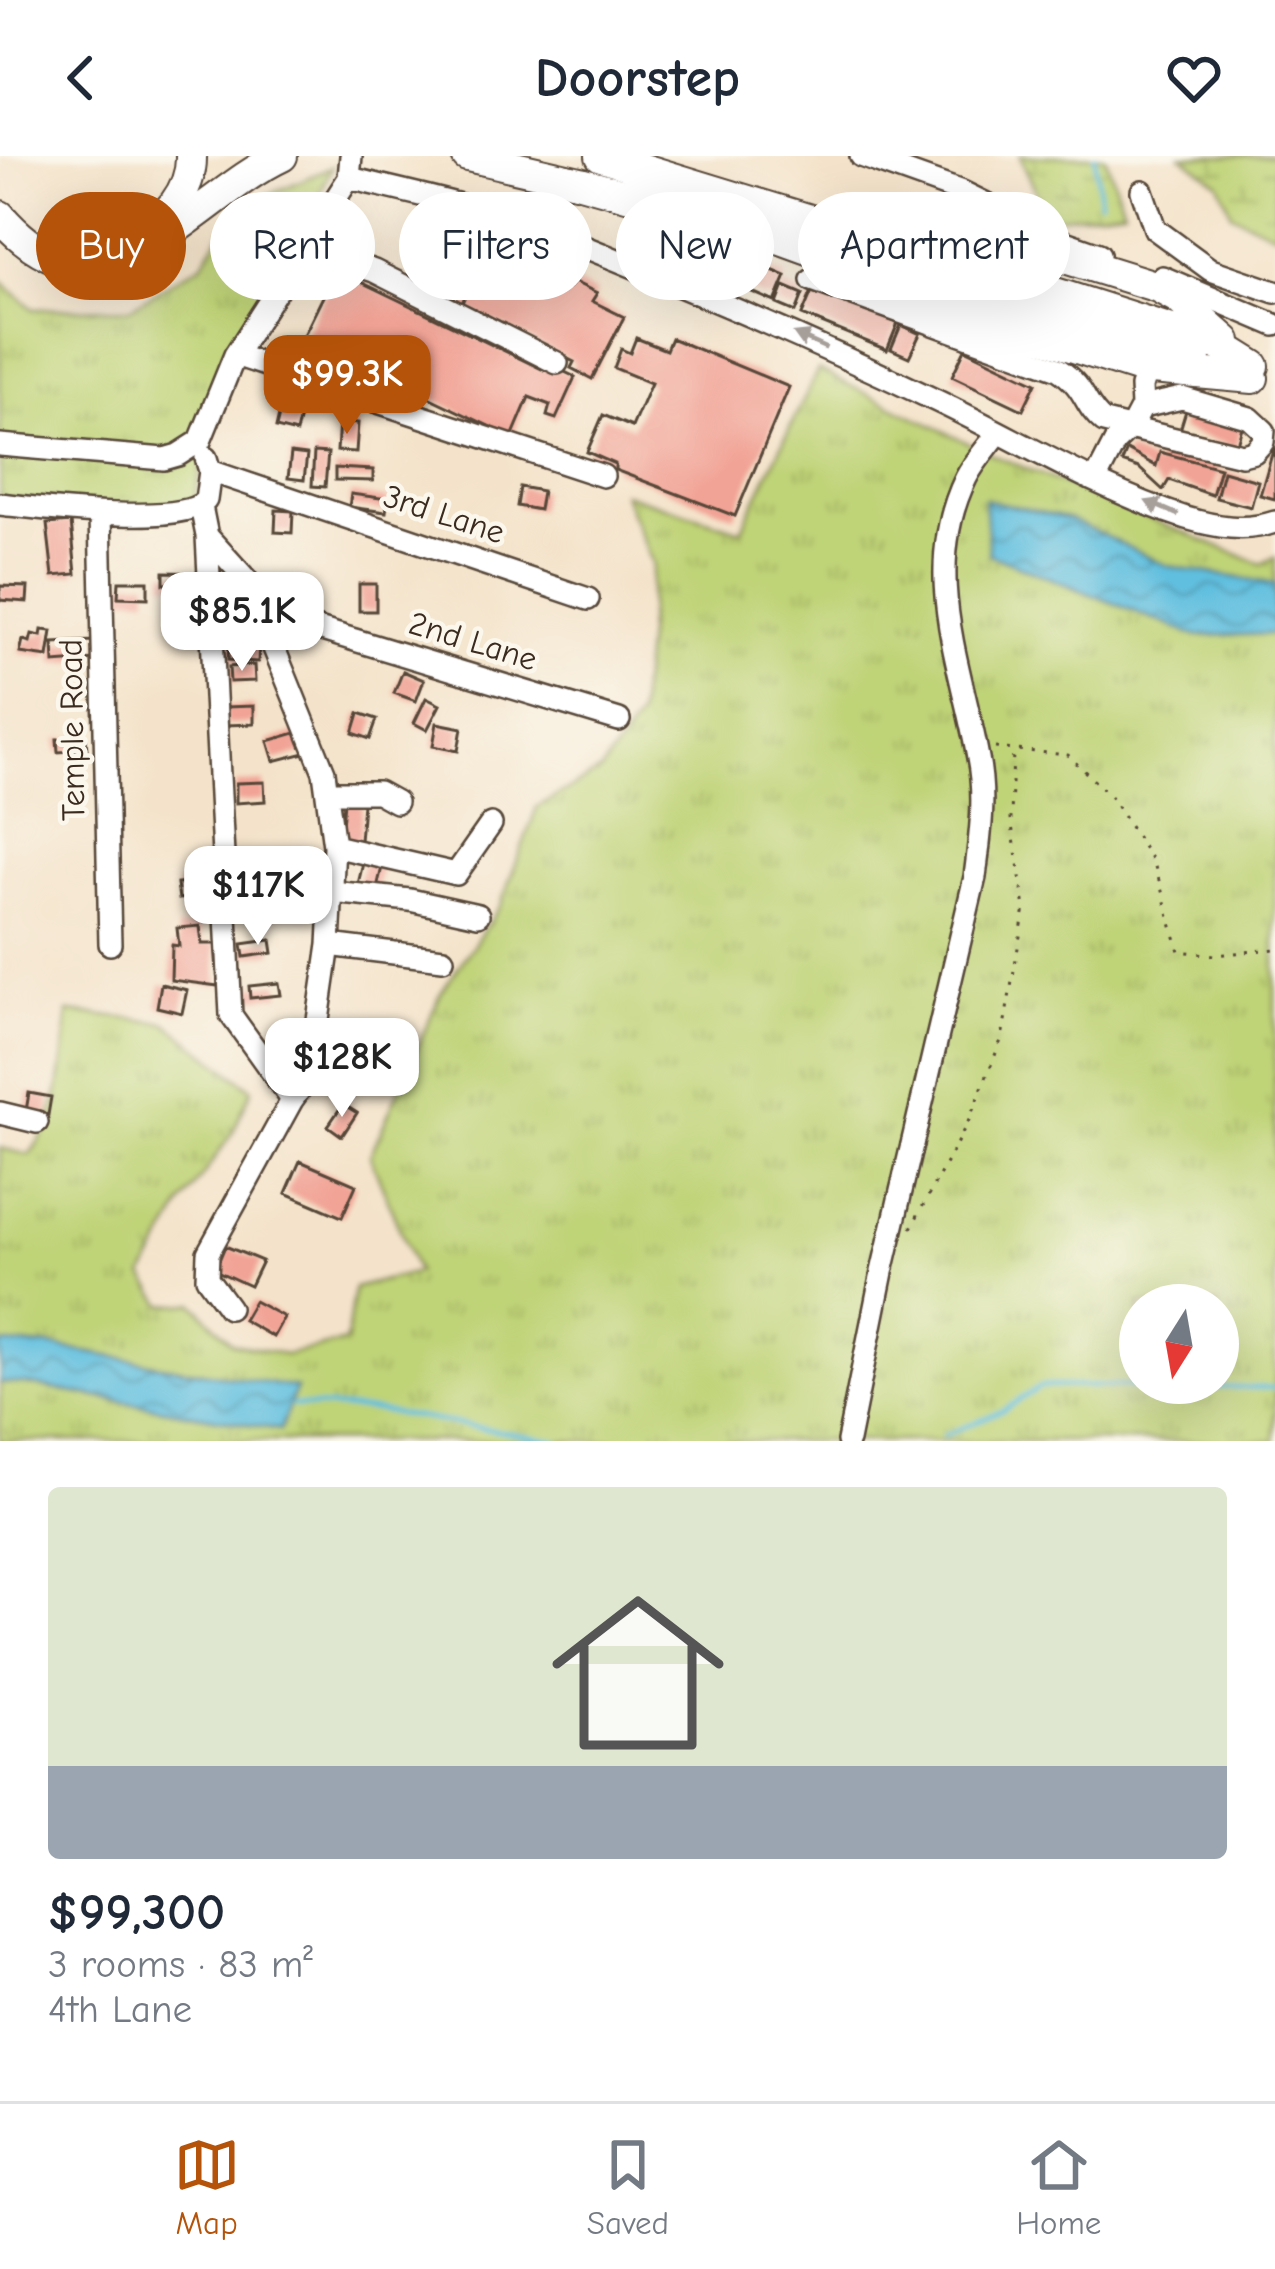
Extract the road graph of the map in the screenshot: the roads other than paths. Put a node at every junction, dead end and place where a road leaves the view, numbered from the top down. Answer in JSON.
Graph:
{"nodes":[{"id":1,"x":191,"y":156,"type":"edge"},
{"id":2,"x":282,"y":156,"type":"edge"},
{"id":3,"x":467,"y":156,"type":"edge"},
{"id":4,"x":528,"y":156,"type":"edge"},
{"id":5,"x":601,"y":156,"type":"edge"},
{"id":6,"x":648,"y":156,"type":"edge"},
{"id":7,"x":861,"y":156,"type":"edge"},
{"id":8,"x":350,"y":167,"type":"edge"},
{"id":9,"x":1142,"y":191,"type":"dead end"},
{"id":10,"x":0,"y":196,"type":"edge"},
{"id":11,"x":798,"y":213,"type":"edge"},
{"id":12,"x":0,"y":216,"type":"edge"},
{"id":13,"x":798,"y":217,"type":"edge"},
{"id":14,"x":798,"y":221,"type":"edge"},
{"id":15,"x":1070,"y":260,"type":"edge"},
{"id":16,"x":1070,"y":271,"type":"edge"},
{"id":17,"x":375,"y":272,"type":"edge"},
{"id":18,"x":1275,"y":292,"type":"edge"},
{"id":19,"x":272,"y":300,"type":"edge"},
{"id":20,"x":867,"y":300,"type":"edge"},
{"id":21,"x":1045,"y":300,"type":"edge"},
{"id":22,"x":1275,"y":325,"type":"edge"},
{"id":23,"x":235,"y":355,"type":"junction"},
{"id":24,"x":557,"y":363,"type":"dead end"},
{"id":25,"x":1147,"y":368,"type":"junction"},
{"id":26,"x":1264,"y":375,"type":"edge"},
{"id":27,"x":1137,"y":416,"type":"junction"},
{"id":28,"x":998,"y":433,"type":"junction"},
{"id":29,"x":200,"y":441,"type":"junction"},
{"id":30,"x":1,"y":445,"type":"edge"},
{"id":31,"x":210,"y":471,"type":"junction"},
{"id":32,"x":603,"y":476,"type":"dead end"},
{"id":33,"x":1096,"y":479,"type":"junction"},
{"id":34,"x":0,"y":504,"type":"edge"},
{"id":35,"x":201,"y":506,"type":"junction"},
{"id":36,"x":100,"y":514,"type":"junction"},
{"id":37,"x":1275,"y":522,"type":"edge"},
{"id":38,"x":207,"y":536,"type":"junction"},
{"id":39,"x":588,"y":599,"type":"dead end"},
{"id":40,"x":259,"y":611,"type":"junction"},
{"id":41,"x":619,"y":720,"type":"dead end"},
{"id":42,"x":327,"y":792,"type":"junction"},
{"id":43,"x":396,"y":802,"type":"dead end"},
{"id":44,"x":491,"y":824,"type":"dead end"},
{"id":45,"x":334,"y":846,"type":"junction"},
{"id":46,"x":332,"y":892,"type":"junction"},
{"id":47,"x":478,"y":915,"type":"dead end"},
{"id":48,"x":110,"y":944,"type":"dead end"},
{"id":49,"x":328,"y":946,"type":"junction"},
{"id":50,"x":443,"y":959,"type":"dead end"},
{"id":51,"x":292,"y":1100,"type":"junction"},
{"id":52,"x":0,"y":1113,"type":"edge"},
{"id":53,"x":37,"y":1122,"type":"dead end"},
{"id":54,"x":229,"y":1308,"type":"dead end"},
{"id":55,"x":848,"y":1441,"type":"edge"}],
"edges":[{"from":1,"to":10,"type":"highway"},
{"from":2,"to":12,"type":"highway"},
{"from":3,"to":25,"type":"highway"},
{"from":4,"to":14,"type":"highway"},
{"from":5,"to":13,"type":"highway"},
{"from":6,"to":11,"type":"highway"},
{"from":7,"to":22,"type":"street"},
{"from":28,"to":8,"type":"street","one_way":true},
{"from":9,"to":18,"type":"street"},
{"from":15,"to":26,"type":"highway"},
{"from":16,"to":26,"type":"highway"},
{"from":17,"to":24,"type":"street"},
{"from":19,"to":23,"type":"street"},
{"from":20,"to":27,"type":"street"},
{"from":21,"to":26,"type":"highway"},
{"from":23,"to":29,"type":"street"},
{"from":23,"to":32,"type":"street"},
{"from":25,"to":26,"type":"highway"},
{"from":25,"to":27,"type":"street"},
{"from":27,"to":27,"type":"street"},
{"from":27,"to":33,"type":"street"},
{"from":28,"to":33,"type":"street"},
{"from":28,"to":55,"type":"street"},
{"from":29,"to":30,"type":"street"},
{"from":29,"to":31,"type":"street"},
{"from":31,"to":35,"type":"street"},
{"from":31,"to":39,"type":"street","name":"3rd Lane"},
{"from":37,"to":33,"type":"street","one_way":true},
{"from":34,"to":36,"type":"street"},
{"from":35,"to":36,"type":"street"},
{"from":35,"to":38,"type":"street"},
{"from":36,"to":48,"type":"street","name":"Temple Road"},
{"from":38,"to":40,"type":"street"},
{"from":38,"to":51,"type":"street"},
{"from":40,"to":41,"type":"street","name":"2nd Lane"},
{"from":40,"to":42,"type":"street"},
{"from":42,"to":43,"type":"street"},
{"from":42,"to":45,"type":"street"},
{"from":44,"to":45,"type":"street"},
{"from":45,"to":46,"type":"street"},
{"from":46,"to":47,"type":"street"},
{"from":46,"to":49,"type":"street"},
{"from":49,"to":50,"type":"street"},
{"from":49,"to":51,"type":"street"},
{"from":51,"to":54,"type":"street"},
{"from":52,"to":53,"type":"street"}]}
